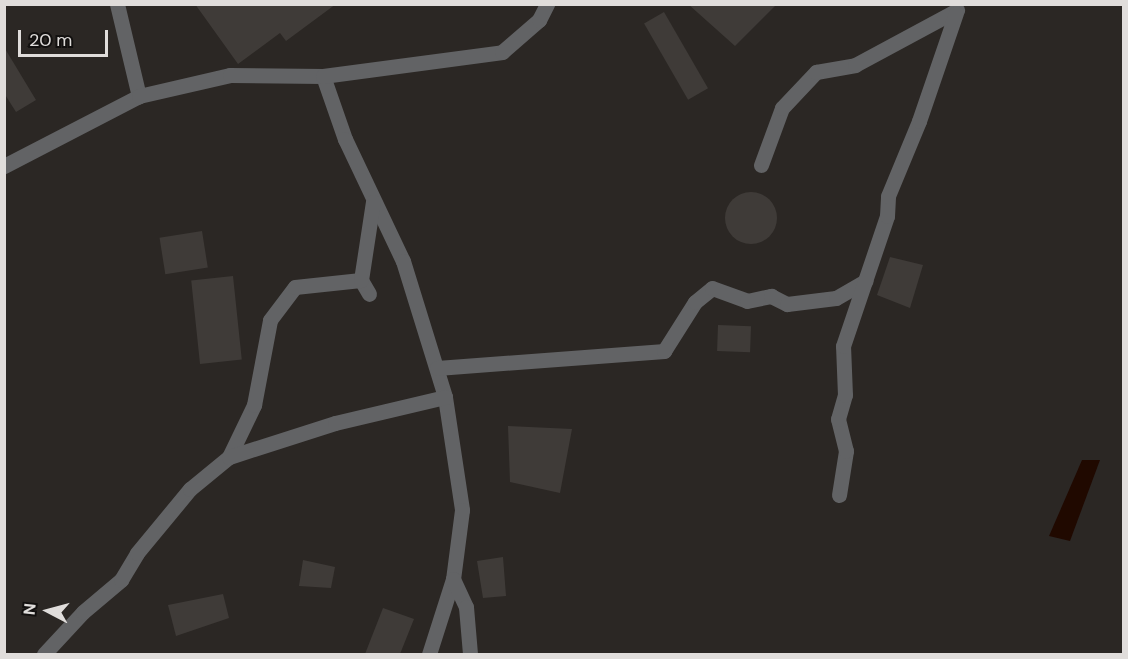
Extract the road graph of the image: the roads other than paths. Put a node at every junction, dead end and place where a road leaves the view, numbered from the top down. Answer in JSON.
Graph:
{"nodes":[{"id":1,"x":117,"y":4,"type":"edge"},
{"id":2,"x":547,"y":4,"type":"edge"},
{"id":3,"x":958,"y":9,"type":"edge"},
{"id":4,"x":323,"y":76,"type":"junction"},
{"id":5,"x":139,"y":96,"type":"junction"},
{"id":6,"x":761,"y":165,"type":"dead end"},
{"id":7,"x":4,"y":166,"type":"edge"},
{"id":8,"x":373,"y":202,"type":"junction"},
{"id":9,"x":865,"y":281,"type":"junction"},
{"id":10,"x":437,"y":368,"type":"junction"},
{"id":11,"x":445,"y":397,"type":"junction"},
{"id":12,"x":229,"y":457,"type":"junction"},
{"id":13,"x":839,"y":495,"type":"dead end"},
{"id":14,"x":453,"y":579,"type":"junction"},
{"id":15,"x":44,"y":654,"type":"edge"},
{"id":16,"x":429,"y":654,"type":"edge"},
{"id":17,"x":470,"y":654,"type":"edge"}],
"edges":[{"from":1,"to":5,"type":"street"},
{"from":2,"to":4,"type":"street"},
{"from":3,"to":6,"type":"street"},
{"from":3,"to":9,"type":"street"},
{"from":4,"to":5,"type":"street"},
{"from":4,"to":8,"type":"street"},
{"from":5,"to":7,"type":"street"},
{"from":8,"to":10,"type":"street"},
{"from":8,"to":12,"type":"street"},
{"from":9,"to":10,"type":"street"},
{"from":9,"to":13,"type":"street"},
{"from":10,"to":11,"type":"street"},
{"from":11,"to":12,"type":"street"},
{"from":11,"to":14,"type":"street"},
{"from":12,"to":15,"type":"street"},
{"from":14,"to":16,"type":"street"},
{"from":14,"to":17,"type":"street"}]}
